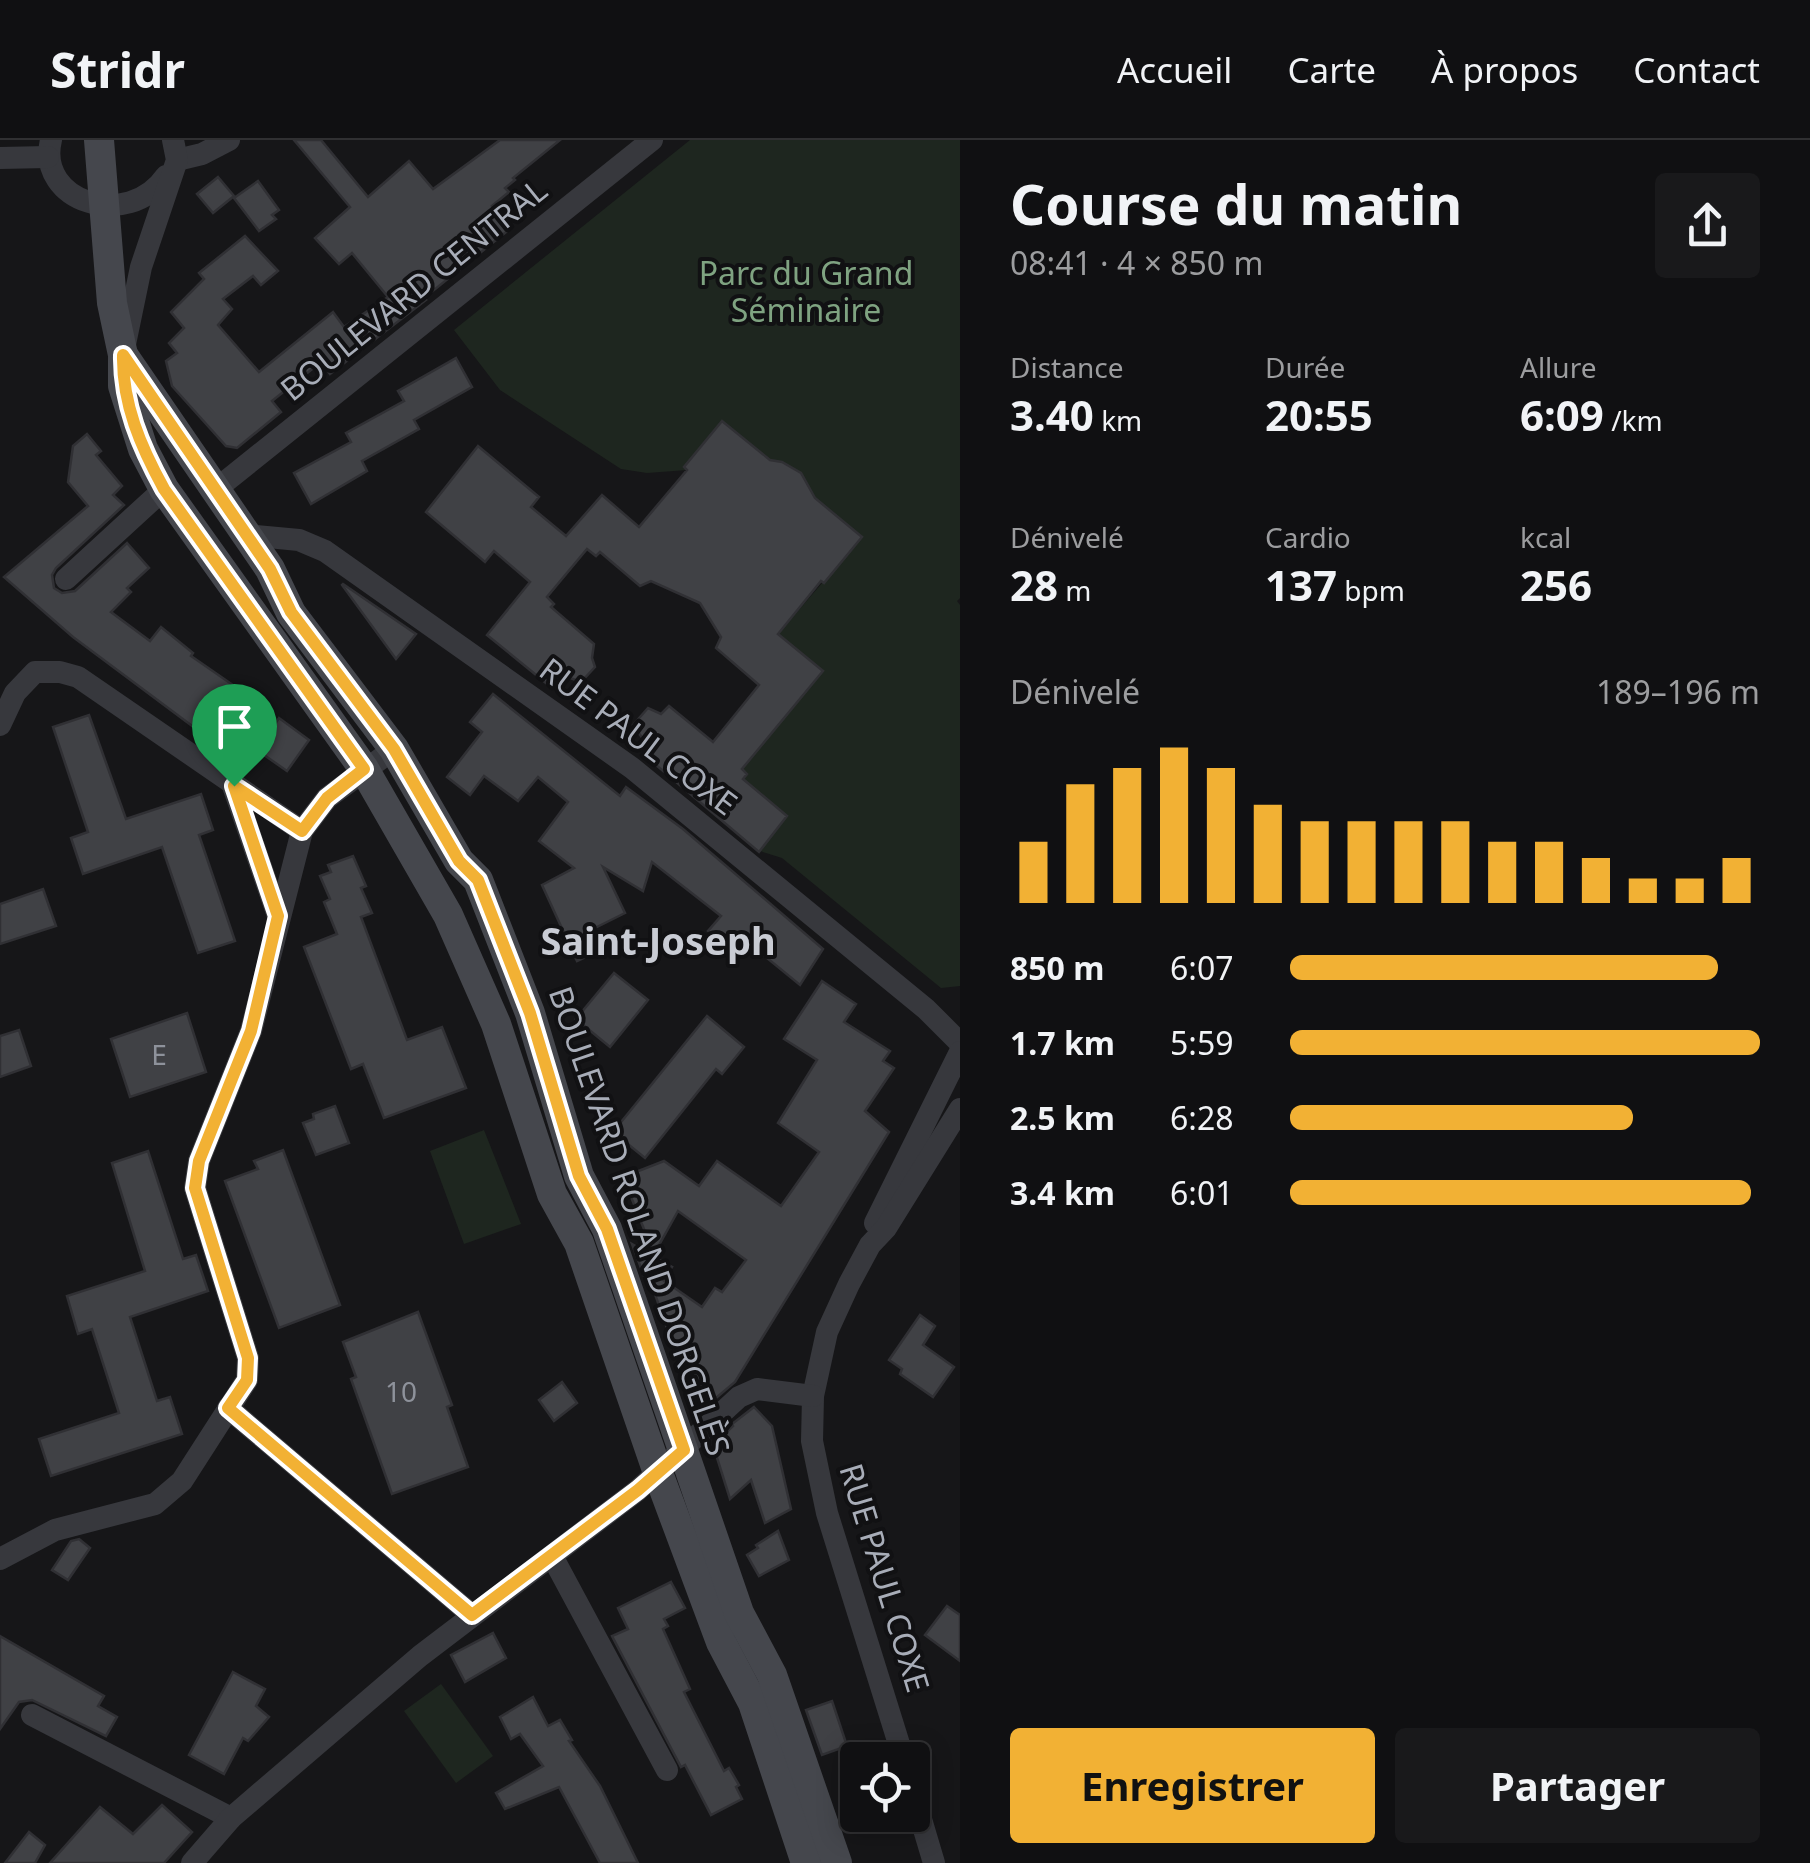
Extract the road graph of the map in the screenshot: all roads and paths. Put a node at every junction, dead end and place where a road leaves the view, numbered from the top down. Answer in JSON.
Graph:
{"nodes":[{"id":1,"x":99,"y":140,"type":"edge"},
{"id":2,"x":229,"y":140,"type":"edge"},
{"id":3,"x":652,"y":140,"type":"edge"},
{"id":4,"x":49,"y":148,"type":"edge"},
{"id":5,"x":175,"y":150,"type":"edge"},
{"id":6,"x":0,"y":158,"type":"edge"},
{"id":7,"x":104,"y":207,"type":"junction"},
{"id":8,"x":123,"y":355,"type":"junction"},
{"id":9,"x":164,"y":489,"type":"junction"},
{"id":10,"x":216,"y":490,"type":"junction"},
{"id":11,"x":246,"y":535,"type":"junction"},
{"id":12,"x":66,"y":579,"type":"dead end"},
{"id":13,"x":0,"y":726,"type":"edge"},
{"id":14,"x":394,"y":749,"type":"junction"},
{"id":15,"x":364,"y":769,"type":"junction"},
{"id":16,"x":234,"y":786,"type":"junction"},
{"id":17,"x":302,"y":831,"type":"junction"},
{"id":18,"x":278,"y":916,"type":"junction"},
{"id":19,"x":960,"y":1043,"type":"edge"},
{"id":20,"x":960,"y":1052,"type":"edge"},
{"id":21,"x":960,"y":1109,"type":"edge"},
{"id":22,"x":870,"y":1246,"type":"junction"},
{"id":23,"x":812,"y":1396,"type":"junction"},
{"id":24,"x":228,"y":1408,"type":"junction"},
{"id":25,"x":684,"y":1450,"type":"junction"},
{"id":26,"x":658,"y":1474,"type":"junction"},
{"id":27,"x":552,"y":1556,"type":"junction"},
{"id":28,"x":0,"y":1560,"type":"edge"},
{"id":29,"x":472,"y":1615,"type":"junction"},
{"id":30,"x":32,"y":1715,"type":"dead end"},
{"id":31,"x":898,"y":1742,"type":"edge"},
{"id":32,"x":667,"y":1770,"type":"dead end"},
{"id":33,"x":231,"y":1818,"type":"junction"},
{"id":34,"x":925,"y":1832,"type":"edge"},
{"id":35,"x":192,"y":1863,"type":"edge"},
{"id":36,"x":806,"y":1863,"type":"edge"},
{"id":37,"x":837,"y":1863,"type":"edge"},
{"id":38,"x":934,"y":1863,"type":"edge"}],
"edges":[{"from":1,"to":7,"type":"main road","name":"BOULEVARD ROLAND DORGELÈS"},
{"from":2,"to":5,"type":"street"},
{"from":3,"to":10,"type":"street","name":"BOULEVARD CENTRAL"},
{"from":4,"to":6,"type":"street"},
{"from":4,"to":7,"type":"street"},
{"from":5,"to":7,"type":"street"},
{"from":5,"to":8,"type":"street"},
{"from":7,"to":8,"type":"main road","name":"BOULEVARD ROLAND DORGELÈS"},
{"from":8,"to":9,"type":"main road","name":"BOULEVARD ROLAND DORGELÈS"},
{"from":8,"to":10,"type":"main road","name":"BOULEVARD ROLAND DORGELÈS"},
{"from":9,"to":12,"type":"street"},
{"from":9,"to":15,"type":"main road","name":"BOULEVARD ROLAND DORGELÈS"},
{"from":10,"to":11,"type":"main road","name":"BOULEVARD ROLAND DORGELÈS"},
{"from":11,"to":14,"type":"main road","name":"BOULEVARD ROLAND DORGELÈS"},
{"from":11,"to":19,"type":"street","name":"RUE PAUL COXE"},
{"from":13,"to":16,"type":"street"},
{"from":14,"to":15,"type":"street"},
{"from":14,"to":25,"type":"main road","name":"BOULEVARD ROLAND DORGELÈS"},
{"from":15,"to":17,"type":"street"},
{"from":15,"to":26,"type":"main road","name":"BOULEVARD ROLAND DORGELÈS"},
{"from":16,"to":17,"type":"street"},
{"from":16,"to":18,"type":"street"},
{"from":17,"to":18,"type":"street"},
{"from":18,"to":24,"type":"street"},
{"from":20,"to":22,"type":"street","name":"RUE PAUL COXE"},
{"from":21,"to":22,"type":"street","name":"RUE PAUL COXE"},
{"from":22,"to":23,"type":"street","name":"RUE PAUL COXE"},
{"from":23,"to":25,"type":"street"},
{"from":23,"to":31,"type":"street","name":"RUE PAUL COXE"},
{"from":24,"to":28,"type":"street"},
{"from":24,"to":29,"type":"street"},
{"from":25,"to":26,"type":"street"},
{"from":25,"to":37,"type":"main road","name":"BOULEVARD ROLAND DORGELÈS"},
{"from":26,"to":27,"type":"street"},
{"from":26,"to":36,"type":"main road","name":"BOULEVARD ROLAND DORGELÈS"},
{"from":27,"to":29,"type":"street"},
{"from":27,"to":32,"type":"street"},
{"from":29,"to":33,"type":"street"},
{"from":30,"to":33,"type":"street"},
{"from":33,"to":35,"type":"street"},
{"from":34,"to":38,"type":"street"}]}
